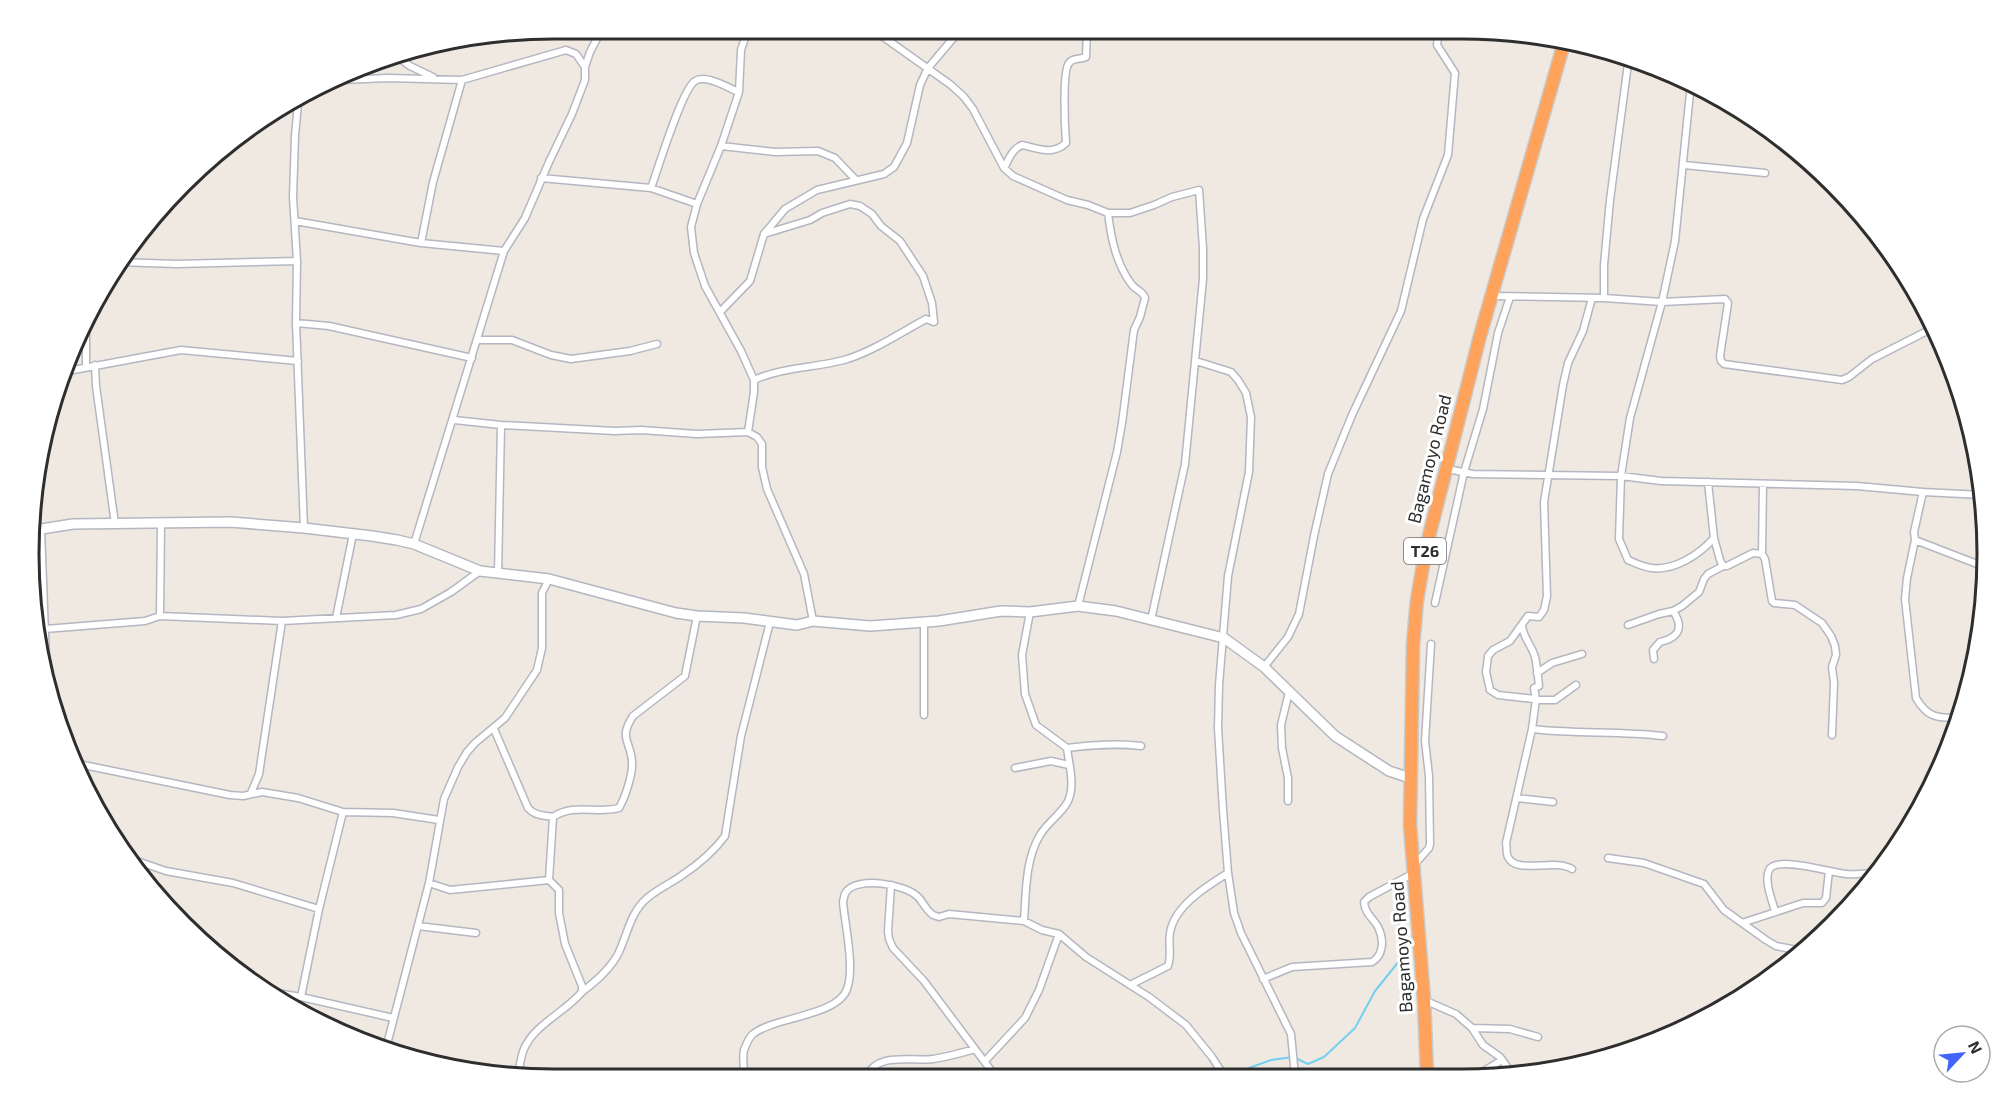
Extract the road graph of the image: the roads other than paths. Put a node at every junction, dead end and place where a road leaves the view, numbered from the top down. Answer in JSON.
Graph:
{"nodes":[{"id":1,"x":596,"y":39,"type":"edge"},
{"id":2,"x":745,"y":39,"type":"edge"},
{"id":3,"x":953,"y":39,"type":"edge"},
{"id":4,"x":1087,"y":39,"type":"edge"},
{"id":5,"x":1438,"y":39,"type":"edge"},
{"id":6,"x":889,"y":40,"type":"edge"},
{"id":7,"x":1562,"y":49,"type":"edge"},
{"id":8,"x":404,"y":62,"type":"edge"},
{"id":9,"x":1628,"y":66,"type":"edge"},
{"id":10,"x":585,"y":68,"type":"junction"},
{"id":11,"x":928,"y":68,"type":"junction"},
{"id":12,"x":354,"y":79,"type":"edge"},
{"id":13,"x":437,"y":79,"type":"junction"},
{"id":14,"x":462,"y":80,"type":"junction"},
{"id":15,"x":739,"y":92,"type":"junction"},
{"id":16,"x":1690,"y":92,"type":"edge"},
{"id":17,"x":298,"y":107,"type":"edge"},
{"id":18,"x":721,"y":146,"type":"junction"},
{"id":19,"x":1684,"y":165,"type":"junction"},
{"id":20,"x":1004,"y":168,"type":"junction"},
{"id":21,"x":1765,"y":173,"type":"dead end"},
{"id":22,"x":541,"y":178,"type":"junction"},
{"id":23,"x":855,"y":179,"type":"junction"},
{"id":24,"x":651,"y":188,"type":"junction"},
{"id":25,"x":697,"y":204,"type":"junction"},
{"id":26,"x":1108,"y":213,"type":"junction"},
{"id":27,"x":295,"y":221,"type":"junction"},
{"id":28,"x":764,"y":234,"type":"junction"},
{"id":29,"x":422,"y":243,"type":"junction"},
{"id":30,"x":504,"y":251,"type":"junction"},
{"id":31,"x":297,"y":261,"type":"junction"},
{"id":32,"x":130,"y":262,"type":"edge"},
{"id":33,"x":1491,"y":296,"type":"junction"},
{"id":34,"x":1510,"y":297,"type":"junction"},
{"id":35,"x":1592,"y":298,"type":"junction"},
{"id":36,"x":1604,"y":298,"type":"junction"},
{"id":37,"x":1662,"y":302,"type":"junction"},
{"id":38,"x":720,"y":312,"type":"junction"},
{"id":39,"x":296,"y":322,"type":"junction"},
{"id":40,"x":1926,"y":331,"type":"edge"},
{"id":41,"x":86,"y":339,"type":"edge"},
{"id":42,"x":477,"y":340,"type":"junction"},
{"id":43,"x":657,"y":344,"type":"dead end"},
{"id":44,"x":472,"y":358,"type":"junction"},
{"id":45,"x":298,"y":361,"type":"junction"},
{"id":46,"x":1196,"y":361,"type":"junction"},
{"id":47,"x":95,"y":365,"type":"junction"},
{"id":48,"x":86,"y":366,"type":"junction"},
{"id":49,"x":73,"y":370,"type":"edge"},
{"id":50,"x":754,"y":380,"type":"junction"},
{"id":51,"x":454,"y":420,"type":"junction"},
{"id":52,"x":501,"y":425,"type":"junction"},
{"id":53,"x":748,"y":432,"type":"junction"},
{"id":54,"x":1447,"y":469,"type":"junction"},
{"id":55,"x":1464,"y":472,"type":"junction"},
{"id":56,"x":1550,"y":475,"type":"junction"},
{"id":57,"x":1622,"y":476,"type":"junction"},
{"id":58,"x":1708,"y":482,"type":"junction"},
{"id":59,"x":1763,"y":484,"type":"junction"},
{"id":60,"x":1923,"y":492,"type":"junction"},
{"id":61,"x":1974,"y":495,"type":"edge"},
{"id":62,"x":161,"y":523,"type":"junction"},
{"id":63,"x":115,"y":524,"type":"junction"},
{"id":64,"x":304,"y":528,"type":"junction"},
{"id":65,"x":40,"y":530,"type":"edge"},
{"id":66,"x":353,"y":534,"type":"junction"},
{"id":67,"x":1713,"y":538,"type":"junction"},
{"id":68,"x":1915,"y":540,"type":"junction"},
{"id":69,"x":414,"y":544,"type":"junction"},
{"id":70,"x":39,"y":547,"type":"edge"},
{"id":71,"x":1762,"y":554,"type":"junction"},
{"id":72,"x":1977,"y":564,"type":"edge"},
{"id":73,"x":1723,"y":566,"type":"junction"},
{"id":74,"x":480,"y":571,"type":"junction"},
{"id":75,"x":498,"y":574,"type":"junction"},
{"id":76,"x":549,"y":579,"type":"junction"},
{"id":77,"x":1436,"y":603,"type":"dead end"},
{"id":78,"x":1078,"y":606,"type":"junction"},
{"id":79,"x":1673,"y":611,"type":"junction"},
{"id":80,"x":1030,"y":612,"type":"junction"},
{"id":81,"x":160,"y":616,"type":"junction"},
{"id":82,"x":697,"y":616,"type":"junction"},
{"id":83,"x":336,"y":618,"type":"junction"},
{"id":84,"x":1151,"y":620,"type":"junction"},
{"id":85,"x":282,"y":621,"type":"junction"},
{"id":86,"x":813,"y":621,"type":"junction"},
{"id":87,"x":770,"y":622,"type":"junction"},
{"id":88,"x":924,"y":622,"type":"junction"},
{"id":89,"x":1628,"y":625,"type":"dead end"},
{"id":90,"x":1522,"y":626,"type":"junction"},
{"id":91,"x":45,"y":629,"type":"junction"},
{"id":92,"x":45,"y":633,"type":"edge"},
{"id":93,"x":1224,"y":638,"type":"junction"},
{"id":94,"x":1431,"y":644,"type":"dead end"},
{"id":95,"x":1582,"y":654,"type":"dead end"},
{"id":96,"x":1654,"y":659,"type":"dead end"},
{"id":97,"x":1264,"y":667,"type":"junction"},
{"id":98,"x":1537,"y":673,"type":"junction"},
{"id":99,"x":1576,"y":685,"type":"dead end"},
{"id":100,"x":1290,"y":692,"type":"junction"},
{"id":101,"x":1536,"y":699,"type":"junction"},
{"id":102,"x":924,"y":715,"type":"dead end"},
{"id":103,"x":1951,"y":717,"type":"edge"},
{"id":104,"x":494,"y":729,"type":"junction"},
{"id":105,"x":1532,"y":729,"type":"junction"},
{"id":106,"x":1832,"y":735,"type":"dead end"},
{"id":107,"x":1663,"y":736,"type":"dead end"},
{"id":108,"x":1425,"y":741,"type":"junction"},
{"id":109,"x":1411,"y":742,"type":"junction"},
{"id":110,"x":1141,"y":746,"type":"dead end"},
{"id":111,"x":1067,"y":748,"type":"junction"},
{"id":112,"x":84,"y":765,"type":"edge"},
{"id":113,"x":1069,"y":765,"type":"junction"},
{"id":114,"x":1015,"y":768,"type":"dead end"},
{"id":115,"x":1410,"y":778,"type":"junction"},
{"id":116,"x":251,"y":793,"type":"junction"},
{"id":117,"x":1517,"y":798,"type":"junction"},
{"id":118,"x":1288,"y":801,"type":"dead end"},
{"id":119,"x":1553,"y":802,"type":"dead end"},
{"id":120,"x":343,"y":812,"type":"junction"},
{"id":121,"x":553,"y":817,"type":"junction"},
{"id":122,"x":439,"y":820,"type":"junction"},
{"id":123,"x":1608,"y":858,"type":"dead end"},
{"id":124,"x":141,"y":862,"type":"edge"},
{"id":125,"x":1414,"y":869,"type":"junction"},
{"id":126,"x":1572,"y":869,"type":"dead end"},
{"id":127,"x":1829,"y":871,"type":"junction"},
{"id":128,"x":1228,"y":873,"type":"junction"},
{"id":129,"x":1867,"y":873,"type":"edge"},
{"id":130,"x":549,"y":880,"type":"junction"},
{"id":131,"x":429,"y":883,"type":"junction"},
{"id":132,"x":891,"y":885,"type":"junction"},
{"id":133,"x":319,"y":909,"type":"junction"},
{"id":134,"x":1775,"y":911,"type":"junction"},
{"id":135,"x":1024,"y":921,"type":"junction"},
{"id":136,"x":1742,"y":923,"type":"junction"},
{"id":137,"x":418,"y":926,"type":"junction"},
{"id":138,"x":476,"y":933,"type":"dead end"},
{"id":139,"x":1059,"y":934,"type":"junction"},
{"id":140,"x":1792,"y":949,"type":"edge"},
{"id":141,"x":1263,"y":979,"type":"junction"},
{"id":142,"x":1130,"y":985,"type":"junction"},
{"id":143,"x":582,"y":992,"type":"junction"},
{"id":144,"x":288,"y":995,"type":"edge"},
{"id":145,"x":302,"y":997,"type":"junction"},
{"id":146,"x":1424,"y":1000,"type":"junction"},
{"id":147,"x":393,"y":1018,"type":"junction"},
{"id":148,"x":1472,"y":1028,"type":"junction"},
{"id":149,"x":1538,"y":1037,"type":"dead end"},
{"id":150,"x":387,"y":1042,"type":"edge"},
{"id":151,"x":975,"y":1049,"type":"junction"},
{"id":152,"x":1502,"y":1060,"type":"junction"},
{"id":153,"x":985,"y":1061,"type":"junction"},
{"id":154,"x":1507,"y":1067,"type":"edge"},
{"id":155,"x":519,"y":1068,"type":"edge"},
{"id":156,"x":1488,"y":1068,"type":"edge"},
{"id":157,"x":744,"y":1069,"type":"edge"},
{"id":158,"x":873,"y":1069,"type":"edge"},
{"id":159,"x":990,"y":1069,"type":"edge"},
{"id":160,"x":1220,"y":1069,"type":"edge"},
{"id":161,"x":1294,"y":1069,"type":"edge"},
{"id":162,"x":1427,"y":1069,"type":"edge"}],
"edges":[{"from":1,"to":10,"type":"street"},
{"from":2,"to":15,"type":"street"},
{"from":3,"to":11,"type":"street"},
{"from":4,"to":20,"type":"street"},
{"from":5,"to":97,"type":"street"},
{"from":6,"to":11,"type":"street"},
{"from":7,"to":33,"type":"highway","name":"Bagamoyo Road","number":"T26"},
{"from":8,"to":13,"type":"street"},
{"from":9,"to":36,"type":"street"},
{"from":10,"to":14,"type":"street"},
{"from":10,"to":22,"type":"street"},
{"from":11,"to":20,"type":"street"},
{"from":11,"to":23,"type":"street"},
{"from":12,"to":13,"type":"street"},
{"from":13,"to":14,"type":"street"},
{"from":14,"to":29,"type":"street"},
{"from":15,"to":18,"type":"street"},
{"from":15,"to":24,"type":"street"},
{"from":16,"to":19,"type":"street"},
{"from":17,"to":27,"type":"street"},
{"from":18,"to":23,"type":"street"},
{"from":18,"to":25,"type":"street"},
{"from":19,"to":21,"type":"street"},
{"from":19,"to":37,"type":"street"},
{"from":20,"to":26,"type":"street"},
{"from":22,"to":24,"type":"street"},
{"from":22,"to":30,"type":"street"},
{"from":23,"to":28,"type":"street"},
{"from":24,"to":25,"type":"street"},
{"from":25,"to":38,"type":"street"},
{"from":26,"to":46,"type":"street"},
{"from":26,"to":78,"type":"street"},
{"from":27,"to":29,"type":"street"},
{"from":27,"to":31,"type":"street"},
{"from":28,"to":38,"type":"street"},
{"from":28,"to":50,"type":"street"},
{"from":29,"to":30,"type":"street"},
{"from":30,"to":42,"type":"street"},
{"from":31,"to":32,"type":"street"},
{"from":31,"to":39,"type":"street"},
{"from":33,"to":34,"type":"street"},
{"from":33,"to":54,"type":"highway","name":"Bagamoyo Road","number":"T26"},
{"from":34,"to":35,"type":"street"},
{"from":34,"to":55,"type":"street"},
{"from":35,"to":36,"type":"street"},
{"from":35,"to":56,"type":"street"},
{"from":36,"to":37,"type":"street"},
{"from":37,"to":40,"type":"street"},
{"from":37,"to":57,"type":"street"},
{"from":38,"to":50,"type":"street"},
{"from":39,"to":44,"type":"street"},
{"from":39,"to":45,"type":"street"},
{"from":41,"to":48,"type":"street"},
{"from":42,"to":43,"type":"street"},
{"from":42,"to":44,"type":"street"},
{"from":44,"to":51,"type":"street"},
{"from":45,"to":47,"type":"street"},
{"from":45,"to":64,"type":"street"},
{"from":46,"to":84,"type":"street"},
{"from":46,"to":93,"type":"street"},
{"from":47,"to":48,"type":"street"},
{"from":47,"to":63,"type":"street"},
{"from":48,"to":49,"type":"street"},
{"from":50,"to":53,"type":"street"},
{"from":51,"to":52,"type":"street"},
{"from":51,"to":69,"type":"street"},
{"from":52,"to":53,"type":"street"},
{"from":52,"to":75,"type":"street"},
{"from":53,"to":86,"type":"street"},
{"from":54,"to":55,"type":"street"},
{"from":54,"to":109,"type":"highway","name":"Bagamoyo Road","number":"T26"},
{"from":55,"to":56,"type":"street"},
{"from":55,"to":77,"type":"street"},
{"from":56,"to":57,"type":"street"},
{"from":56,"to":90,"type":"street"},
{"from":57,"to":58,"type":"street"},
{"from":57,"to":67,"type":"street"},
{"from":58,"to":59,"type":"street"},
{"from":58,"to":67,"type":"street"},
{"from":59,"to":60,"type":"street"},
{"from":59,"to":71,"type":"street"},
{"from":60,"to":61,"type":"street"},
{"from":60,"to":68,"type":"street"},
{"from":62,"to":63,"type":"street"},
{"from":62,"to":64,"type":"street"},
{"from":62,"to":81,"type":"street"},
{"from":63,"to":65,"type":"street"},
{"from":64,"to":66,"type":"street"},
{"from":66,"to":69,"type":"street"},
{"from":66,"to":83,"type":"street"},
{"from":67,"to":73,"type":"street"},
{"from":68,"to":72,"type":"street"},
{"from":68,"to":103,"type":"street"},
{"from":69,"to":74,"type":"street"},
{"from":70,"to":91,"type":"street"},
{"from":71,"to":73,"type":"street"},
{"from":71,"to":106,"type":"street"},
{"from":73,"to":79,"type":"street"},
{"from":74,"to":75,"type":"street"},
{"from":74,"to":83,"type":"street"},
{"from":75,"to":76,"type":"street"},
{"from":76,"to":82,"type":"street"},
{"from":76,"to":104,"type":"street"},
{"from":78,"to":80,"type":"street"},
{"from":78,"to":84,"type":"street"},
{"from":79,"to":89,"type":"street"},
{"from":79,"to":96,"type":"street"},
{"from":80,"to":88,"type":"street"},
{"from":80,"to":111,"type":"street"},
{"from":81,"to":85,"type":"street"},
{"from":81,"to":91,"type":"street"},
{"from":82,"to":87,"type":"street"},
{"from":82,"to":121,"type":"street"},
{"from":83,"to":85,"type":"street"},
{"from":84,"to":93,"type":"street"},
{"from":85,"to":116,"type":"street"},
{"from":86,"to":87,"type":"street"},
{"from":86,"to":88,"type":"street"},
{"from":87,"to":143,"type":"street"},
{"from":88,"to":102,"type":"street"},
{"from":90,"to":98,"type":"street"},
{"from":90,"to":101,"type":"street"},
{"from":91,"to":92,"type":"street"},
{"from":93,"to":97,"type":"street"},
{"from":93,"to":128,"type":"street"},
{"from":94,"to":108,"type":"street"},
{"from":95,"to":98,"type":"street"},
{"from":97,"to":100,"type":"street"},
{"from":98,"to":101,"type":"street"},
{"from":99,"to":101,"type":"street"},
{"from":100,"to":115,"type":"street"},
{"from":100,"to":118,"type":"street"},
{"from":101,"to":105,"type":"street"},
{"from":104,"to":121,"type":"street"},
{"from":104,"to":122,"type":"street"},
{"from":105,"to":107,"type":"street"},
{"from":105,"to":117,"type":"street"},
{"from":108,"to":109,"type":"street"},
{"from":108,"to":125,"type":"street"},
{"from":109,"to":115,"type":"highway","name":"Bagamoyo Road","number":"T26"},
{"from":110,"to":111,"type":"street"},
{"from":111,"to":113,"type":"street"},
{"from":112,"to":116,"type":"street"},
{"from":113,"to":114,"type":"street"},
{"from":113,"to":135,"type":"street"},
{"from":115,"to":125,"type":"highway","name":"Bagamoyo Road","number":"T26"},
{"from":116,"to":120,"type":"street"},
{"from":117,"to":119,"type":"street"},
{"from":117,"to":126,"type":"street"},
{"from":120,"to":122,"type":"street"},
{"from":120,"to":133,"type":"street"},
{"from":121,"to":130,"type":"street"},
{"from":122,"to":131,"type":"street"},
{"from":123,"to":136,"type":"street"},
{"from":124,"to":133,"type":"street"},
{"from":125,"to":141,"type":"street"},
{"from":125,"to":146,"type":"highway","name":"Bagamoyo Road","number":"T26"},
{"from":127,"to":129,"type":"street"},
{"from":127,"to":134,"type":"street"},
{"from":127,"to":134,"type":"street"},
{"from":128,"to":141,"type":"street"},
{"from":128,"to":142,"type":"street"},
{"from":130,"to":131,"type":"street"},
{"from":130,"to":143,"type":"street"},
{"from":131,"to":137,"type":"street"},
{"from":132,"to":135,"type":"street"},
{"from":132,"to":151,"type":"street"},
{"from":132,"to":157,"type":"street"},
{"from":133,"to":145,"type":"street"},
{"from":134,"to":136,"type":"street"},
{"from":135,"to":139,"type":"street"},
{"from":136,"to":140,"type":"street"},
{"from":137,"to":138,"type":"street"},
{"from":137,"to":147,"type":"street"},
{"from":139,"to":142,"type":"street"},
{"from":139,"to":153,"type":"street"},
{"from":141,"to":161,"type":"street"},
{"from":142,"to":160,"type":"street"},
{"from":143,"to":155,"type":"street"},
{"from":144,"to":145,"type":"street"},
{"from":145,"to":147,"type":"street"},
{"from":146,"to":148,"type":"street"},
{"from":146,"to":162,"type":"highway","name":"Bagamoyo Road","number":"T26"},
{"from":147,"to":150,"type":"street"},
{"from":148,"to":149,"type":"street"},
{"from":148,"to":152,"type":"street"},
{"from":151,"to":153,"type":"street"},
{"from":151,"to":158,"type":"street"},
{"from":152,"to":154,"type":"street"},
{"from":152,"to":156,"type":"street"},
{"from":153,"to":159,"type":"street"}]}
